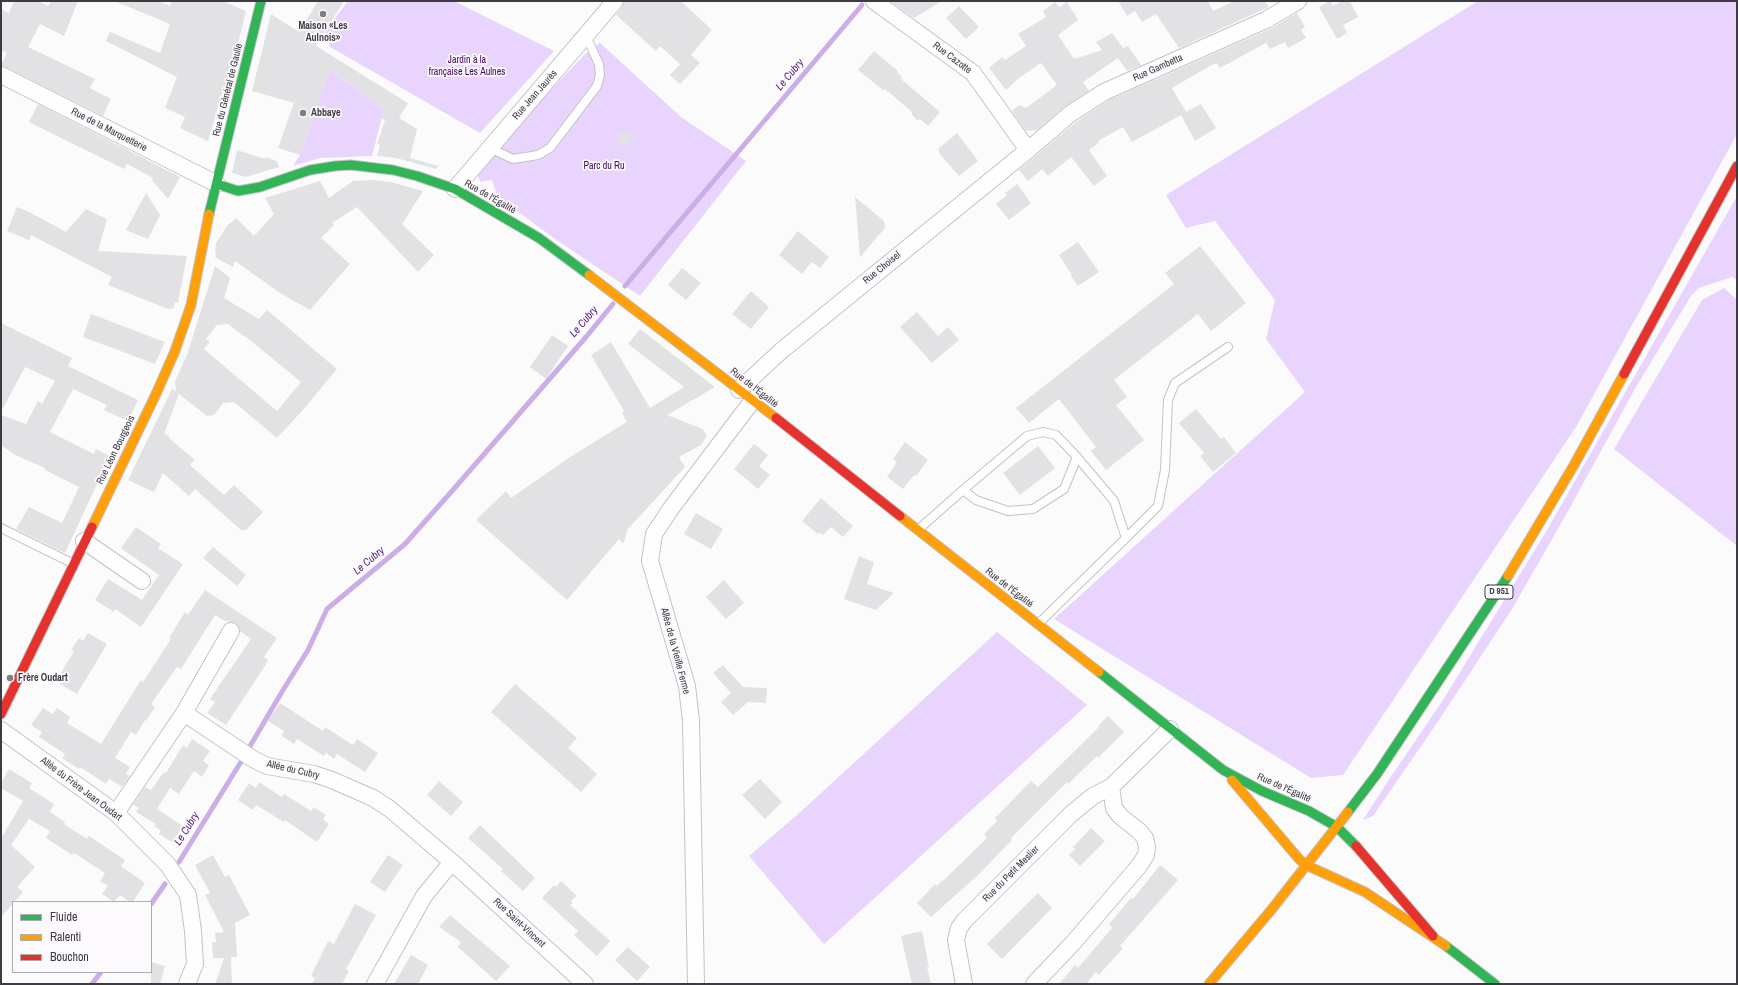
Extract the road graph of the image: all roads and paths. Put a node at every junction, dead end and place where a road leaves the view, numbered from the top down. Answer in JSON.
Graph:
{"nodes":[{"id":1,"x":261,"y":1,"type":"edge"},
{"id":2,"x":615,"y":1,"type":"edge"},
{"id":3,"x":874,"y":1,"type":"edge"},
{"id":4,"x":1298,"y":1,"type":"edge"},
{"id":5,"x":586,"y":36,"type":"junction"},
{"id":6,"x":1,"y":75,"type":"edge"},
{"id":7,"x":490,"y":148,"type":"junction"},
{"id":8,"x":1028,"y":150,"type":"junction"},
{"id":9,"x":1737,"y":166,"type":"edge"},
{"id":10,"x":217,"y":184,"type":"junction"},
{"id":11,"x":454,"y":189,"type":"junction"},
{"id":12,"x":1228,"y":347,"type":"dead end"},
{"id":13,"x":739,"y":390,"type":"junction"},
{"id":14,"x":753,"y":400,"type":"junction"},
{"id":15,"x":1077,"y":456,"type":"junction"},
{"id":16,"x":963,"y":490,"type":"junction"},
{"id":17,"x":1,"y":528,"type":"edge"},
{"id":18,"x":917,"y":530,"type":"junction"},
{"id":19,"x":1126,"y":538,"type":"junction"},
{"id":20,"x":84,"y":541,"type":"junction"},
{"id":21,"x":74,"y":564,"type":"junction"},
{"id":22,"x":142,"y":581,"type":"dead end"},
{"id":23,"x":1038,"y":624,"type":"junction"},
{"id":24,"x":230,"y":632,"type":"dead end"},
{"id":25,"x":184,"y":713,"type":"junction"},
{"id":26,"x":1,"y":714,"type":"edge"},
{"id":27,"x":1170,"y":729,"type":"junction"},
{"id":28,"x":1,"y":730,"type":"edge"},
{"id":29,"x":1223,"y":770,"type":"junction"},
{"id":30,"x":1111,"y":786,"type":"junction"},
{"id":31,"x":116,"y":813,"type":"junction"},
{"id":32,"x":405,"y":821,"type":"joint"},
{"id":33,"x":1337,"y":827,"type":"junction"},
{"id":34,"x":452,"y":862,"type":"junction"},
{"id":35,"x":1306,"y":865,"type":"junction"},
{"id":36,"x":1433,"y":936,"type":"junction"},
{"id":37,"x":187,"y":984,"type":"edge"},
{"id":38,"x":375,"y":984,"type":"edge"},
{"id":39,"x":585,"y":984,"type":"edge"},
{"id":40,"x":696,"y":984,"type":"edge"},
{"id":41,"x":964,"y":984,"type":"edge"},
{"id":42,"x":1034,"y":984,"type":"edge"},
{"id":43,"x":1209,"y":984,"type":"edge"},
{"id":44,"x":1495,"y":984,"type":"edge"}],
"edges":[{"from":1,"to":10,"type":"street","name":"Rue du Général de Gaulle"},
{"from":2,"to":5,"type":"street","name":"Rue Jean Jaurès"},
{"from":3,"to":8,"type":"street","name":"Rue Cazotte"},
{"from":4,"to":8,"type":"street","name":"Rue Gambetta"},
{"from":5,"to":7,"type":"street","name":"Rue Jean Jaurès"},
{"from":5,"to":7,"type":"lane"},
{"from":6,"to":10,"type":"street","name":"Rue de la Marquetterie"},
{"from":7,"to":11,"type":"street","name":"Rue Jean Jaurès"},
{"from":8,"to":13,"type":"street","name":"Rue Choisel"},
{"from":9,"to":33,"type":"street","number":"D 951"},
{"from":10,"to":11,"type":"street","name":"Rue de l'Égalité"},
{"from":10,"to":20,"type":"street","name":"Rue Léon Bourgeois"},
{"from":11,"to":13,"type":"street","name":"Rue de l'Égalité"},
{"from":12,"to":19,"type":"lane"},
{"from":13,"to":14,"type":"street","name":"Rue de l'Égalité"},
{"from":14,"to":18,"type":"street","name":"Rue de l'Égalité"},
{"from":14,"to":40,"type":"street","name":"Allée de la Vieille Ferme"},
{"from":15,"to":16,"type":"lane"},
{"from":15,"to":16,"type":"lane"},
{"from":15,"to":19,"type":"lane"},
{"from":16,"to":18,"type":"lane"},
{"from":17,"to":21,"type":"lane"},
{"from":18,"to":23,"type":"street","name":"Rue de l'Égalité"},
{"from":19,"to":23,"type":"lane"},
{"from":20,"to":21,"type":"street","name":"Rue Léon Bourgeois"},
{"from":20,"to":22,"type":"street"},
{"from":21,"to":26,"type":"street","name":"Rue Léon Bourgeois"},
{"from":23,"to":27,"type":"street","name":"Rue de l'Égalité"},
{"from":24,"to":25,"type":"street"},
{"from":25,"to":31,"type":"street"},
{"from":25,"to":32,"type":"street","name":"Allée du Cubry"},
{"from":27,"to":29,"type":"street","name":"Rue de l'Égalité"},
{"from":27,"to":30,"type":"street","name":"Rue du Petit Meslier"},
{"from":28,"to":31,"type":"street","name":"Allée du Frère Jean Oudart"},
{"from":29,"to":33,"type":"street","name":"Rue de l'Égalité"},
{"from":29,"to":35,"type":"street","name":"Rue de l'Égalité"},
{"from":30,"to":41,"type":"street","name":"Rue du Petit Meslier"},
{"from":30,"to":42,"type":"street"},
{"from":31,"to":37,"type":"street","name":"Allée du Frère Jean Oudart"},
{"from":32,"to":34,"type":"street","name":"Rue Saint-Vincent"},
{"from":33,"to":35,"type":"street","number":"D 951"},
{"from":33,"to":36,"type":"street","name":"Rue de l'Égalité"},
{"from":34,"to":38,"type":"street"},
{"from":34,"to":39,"type":"street","name":"Rue Saint-Vincent"},
{"from":35,"to":36,"type":"street"},
{"from":35,"to":43,"type":"street","number":"D 951"},
{"from":36,"to":44,"type":"street"}]}
